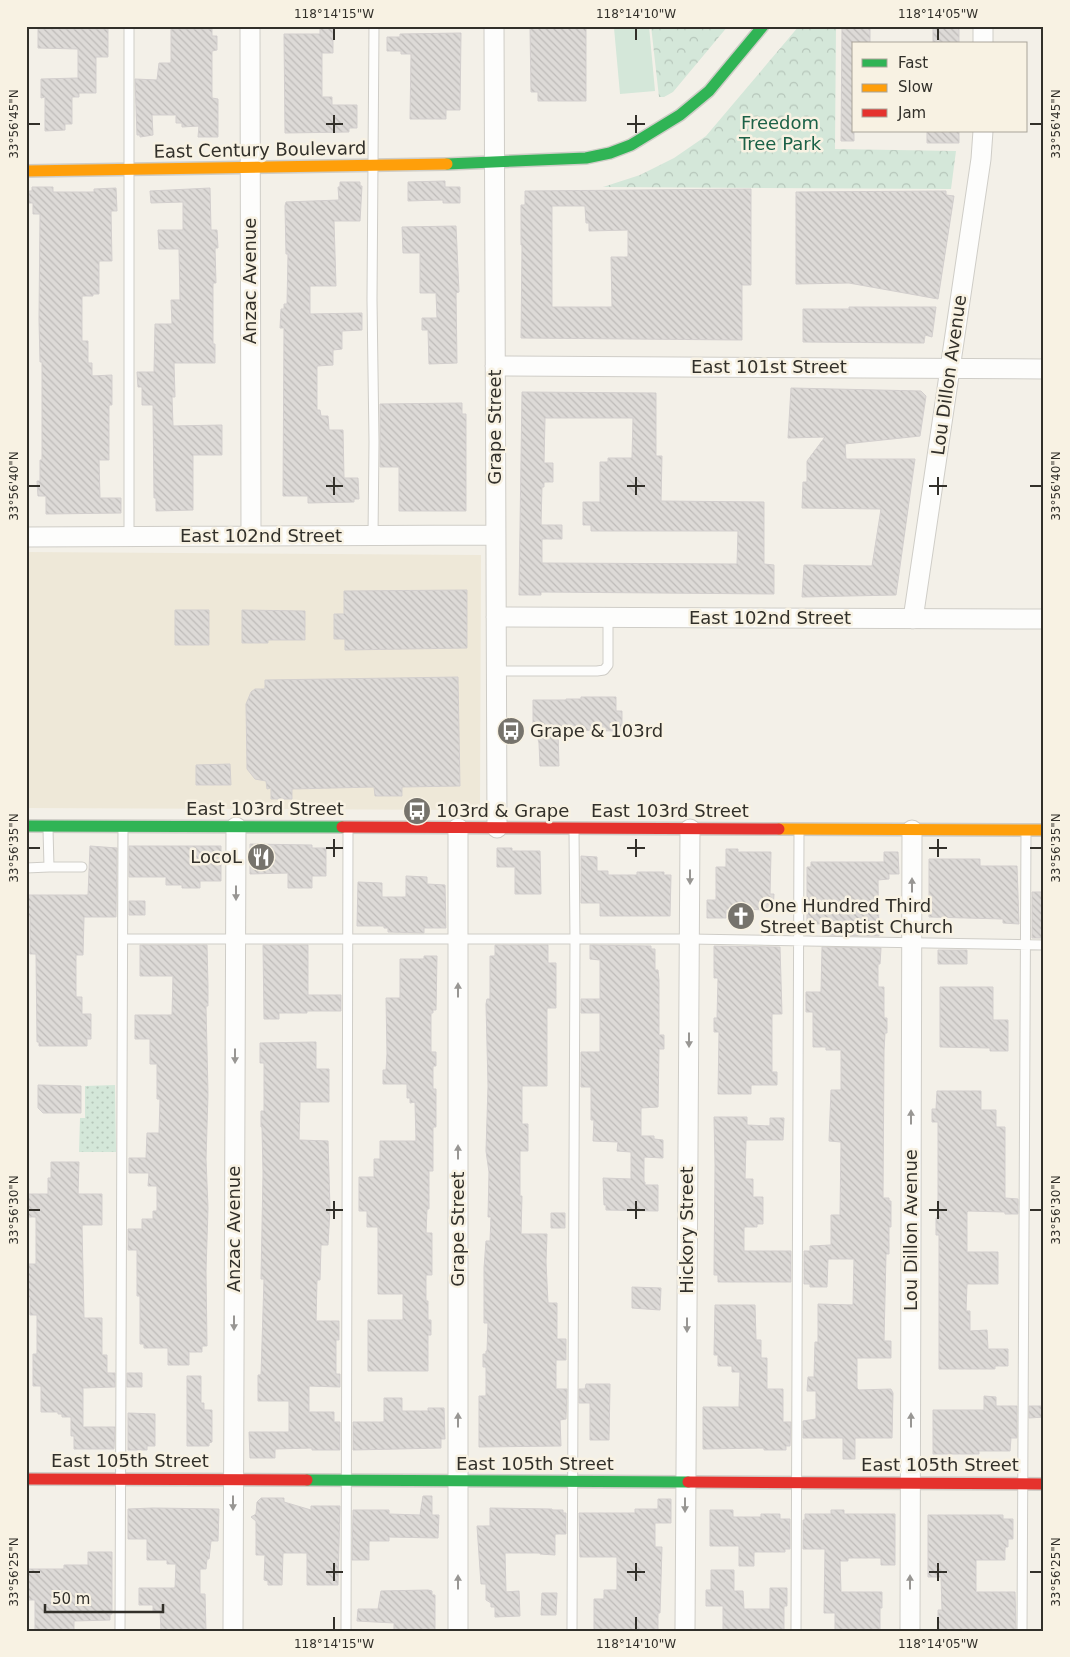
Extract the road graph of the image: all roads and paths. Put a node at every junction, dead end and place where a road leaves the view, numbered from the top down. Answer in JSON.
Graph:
{"nodes":[{"id":1,"x":129,"y":26,"type":"edge"},
{"id":2,"x":250,"y":26,"type":"edge"},
{"id":3,"x":374,"y":26,"type":"edge"},
{"id":4,"x":494,"y":26,"type":"edge"},
{"id":5,"x":763,"y":26,"type":"edge"},
{"id":6,"x":983,"y":26,"type":"edge"},
{"id":7,"x":983,"y":42,"type":"edge"},
{"id":8,"x":983,"y":132,"type":"edge"},
{"id":9,"x":494,"y":163,"type":"junction"},
{"id":10,"x":374,"y":166,"type":"junction"},
{"id":11,"x":249,"y":168,"type":"junction"},
{"id":12,"x":26,"y":170,"type":"edge"},
{"id":13,"x":129,"y":170,"type":"junction"},
{"id":14,"x":495,"y":366,"type":"junction"},
{"id":15,"x":950,"y":369,"type":"junction"},
{"id":16,"x":1044,"y":369,"type":"edge"},
{"id":17,"x":496,"y":535,"type":"junction"},
{"id":18,"x":129,"y":536,"type":"junction"},
{"id":19,"x":251,"y":536,"type":"junction"},
{"id":20,"x":373,"y":536,"type":"junction"},
{"id":21,"x":26,"y":537,"type":"edge"},
{"id":22,"x":496,"y":617,"type":"junction"},
{"id":23,"x":608,"y":617,"type":"junction"},
{"id":24,"x":913,"y":618,"type":"junction"},
{"id":25,"x":1044,"y":619,"type":"edge"},
{"id":26,"x":496,"y":671,"type":"junction"},
{"id":27,"x":26,"y":826,"type":"edge"},
{"id":28,"x":48,"y":826,"type":"junction"},
{"id":29,"x":123,"y":826,"type":"junction"},
{"id":30,"x":236,"y":827,"type":"junction"},
{"id":31,"x":348,"y":827,"type":"junction"},
{"id":32,"x":458,"y":828,"type":"junction"},
{"id":33,"x":497,"y":828,"type":"junction"},
{"id":34,"x":574,"y":828,"type":"junction"},
{"id":35,"x":690,"y":829,"type":"junction"},
{"id":36,"x":799,"y":829,"type":"junction"},
{"id":37,"x":912,"y":830,"type":"junction"},
{"id":38,"x":1026,"y":830,"type":"junction"},
{"id":39,"x":1044,"y":830,"type":"edge"},
{"id":40,"x":26,"y":868,"type":"edge"},
{"id":41,"x":49,"y":868,"type":"junction"},
{"id":42,"x":82,"y":868,"type":"dead end"},
{"id":43,"x":123,"y":939,"type":"junction"},
{"id":44,"x":458,"y":939,"type":"junction"},
{"id":45,"x":575,"y":939,"type":"junction"},
{"id":46,"x":690,"y":939,"type":"junction"},
{"id":47,"x":236,"y":940,"type":"junction"},
{"id":48,"x":348,"y":940,"type":"junction"},
{"id":49,"x":799,"y":942,"type":"junction"},
{"id":50,"x":912,"y":944,"type":"junction"},
{"id":51,"x":1026,"y":945,"type":"junction"},
{"id":52,"x":1044,"y":945,"type":"edge"},
{"id":53,"x":26,"y":1479,"type":"edge"},
{"id":54,"x":120,"y":1479,"type":"junction"},
{"id":55,"x":233,"y":1479,"type":"junction"},
{"id":56,"x":345,"y":1480,"type":"junction"},
{"id":57,"x":458,"y":1481,"type":"junction"},
{"id":58,"x":572,"y":1482,"type":"junction"},
{"id":59,"x":797,"y":1482,"type":"junction"},
{"id":60,"x":910,"y":1482,"type":"junction"},
{"id":61,"x":685,"y":1483,"type":"junction"},
{"id":62,"x":1023,"y":1484,"type":"junction"},
{"id":63,"x":1044,"y":1484,"type":"edge"},
{"id":64,"x":120,"y":1631,"type":"edge"},
{"id":65,"x":233,"y":1631,"type":"edge"},
{"id":66,"x":346,"y":1631,"type":"edge"},
{"id":67,"x":458,"y":1631,"type":"edge"},
{"id":68,"x":572,"y":1631,"type":"edge"},
{"id":69,"x":685,"y":1631,"type":"edge"},
{"id":70,"x":796,"y":1631,"type":"edge"},
{"id":71,"x":910,"y":1631,"type":"edge"},
{"id":72,"x":1022,"y":1631,"type":"edge"}],
"edges":[{"from":1,"to":13,"type":"lane"},
{"from":2,"to":11,"type":"street","name":"Anzac Avenue"},
{"from":3,"to":10,"type":"lane"},
{"from":4,"to":9,"type":"street","name":"Grape Street"},
{"from":5,"to":9,"type":"street","name":"East Century Boulevard"},
{"from":6,"to":7,"type":"street"},
{"from":8,"to":15,"type":"street","name":"Lou Dillon Avenue"},
{"from":9,"to":10,"type":"street","name":"East Century Boulevard"},
{"from":9,"to":14,"type":"street","name":"Grape Street"},
{"from":10,"to":11,"type":"street","name":"East Century Boulevard"},
{"from":10,"to":20,"type":"lane"},
{"from":11,"to":13,"type":"street","name":"East Century Boulevard"},
{"from":11,"to":19,"type":"street","name":"Anzac Avenue"},
{"from":12,"to":13,"type":"street","name":"East Century Boulevard"},
{"from":13,"to":18,"type":"lane"},
{"from":14,"to":15,"type":"street","name":"East 101st Street"},
{"from":14,"to":17,"type":"street","name":"Grape Street"},
{"from":15,"to":16,"type":"street","name":"East 101st Street"},
{"from":15,"to":24,"type":"street","name":"Lou Dillon Avenue"},
{"from":17,"to":20,"type":"street","name":"East 102nd Street"},
{"from":17,"to":22,"type":"street","name":"Grape Street"},
{"from":18,"to":19,"type":"street","name":"East 102nd Street"},
{"from":18,"to":21,"type":"street","name":"East 102nd Street"},
{"from":19,"to":20,"type":"street","name":"East 102nd Street"},
{"from":22,"to":23,"type":"street","name":"East 102nd Street"},
{"from":22,"to":26,"type":"street","name":"Grape Street"},
{"from":23,"to":24,"type":"street","name":"East 102nd Street"},
{"from":23,"to":26,"type":"lane"},
{"from":24,"to":25,"type":"street","name":"East 102nd Street"},
{"from":26,"to":33,"type":"street","name":"Grape Street"},
{"from":27,"to":28,"type":"street","name":"East 103rd Street"},
{"from":28,"to":29,"type":"street","name":"East 103rd Street"},
{"from":28,"to":41,"type":"lane"},
{"from":29,"to":30,"type":"street","name":"East 103rd Street"},
{"from":29,"to":43,"type":"lane"},
{"from":30,"to":31,"type":"street","name":"East 103rd Street"},
{"from":30,"to":47,"type":"street","name":"Anzac Avenue","one_way":true},
{"from":31,"to":32,"type":"street","name":"East 103rd Street"},
{"from":31,"to":48,"type":"lane"},
{"from":32,"to":33,"type":"street","name":"East 103rd Street"},
{"from":32,"to":44,"type":"street","name":"Grape Street"},
{"from":33,"to":34,"type":"street","name":"East 103rd Street"},
{"from":34,"to":35,"type":"street","name":"East 103rd Street"},
{"from":34,"to":45,"type":"lane"},
{"from":35,"to":36,"type":"street","name":"East 103rd Street"},
{"from":35,"to":46,"type":"street","name":"Hickory Street","one_way":true},
{"from":36,"to":37,"type":"street","name":"East 103rd Street"},
{"from":36,"to":49,"type":"lane"},
{"from":37,"to":38,"type":"street","name":"East 103rd Street"},
{"from":50,"to":37,"type":"street","name":"Lou Dillon Avenue","one_way":true},
{"from":38,"to":39,"type":"street","name":"East 103rd Street"},
{"from":38,"to":51,"type":"lane"},
{"from":40,"to":41,"type":"lane"},
{"from":41,"to":42,"type":"lane"},
{"from":43,"to":47,"type":"lane"},
{"from":43,"to":54,"type":"lane"},
{"from":44,"to":45,"type":"lane"},
{"from":44,"to":48,"type":"lane"},
{"from":57,"to":44,"type":"street","name":"Grape Street","one_way":true},
{"from":45,"to":46,"type":"lane"},
{"from":45,"to":58,"type":"lane"},
{"from":46,"to":49,"type":"lane"},
{"from":46,"to":61,"type":"street","name":"Hickory Street","one_way":true},
{"from":47,"to":48,"type":"lane"},
{"from":47,"to":55,"type":"street","name":"Anzac Avenue","one_way":true},
{"from":48,"to":56,"type":"lane"},
{"from":49,"to":50,"type":"lane"},
{"from":49,"to":59,"type":"lane"},
{"from":50,"to":51,"type":"lane"},
{"from":60,"to":50,"type":"street","name":"Lou Dillon Avenue","one_way":true},
{"from":51,"to":52,"type":"lane"},
{"from":51,"to":62,"type":"lane"},
{"from":53,"to":54,"type":"street","name":"East 105th Street"},
{"from":54,"to":55,"type":"street","name":"East 105th Street"},
{"from":54,"to":64,"type":"lane"},
{"from":55,"to":56,"type":"street","name":"East 105th Street"},
{"from":55,"to":65,"type":"street","name":"Anzac Avenue","one_way":true},
{"from":56,"to":57,"type":"street","name":"East 105th Street"},
{"from":56,"to":66,"type":"lane"},
{"from":57,"to":58,"type":"street","name":"East 105th Street"},
{"from":67,"to":57,"type":"street","name":"Grape Street","one_way":true},
{"from":58,"to":61,"type":"street","name":"East 105th Street"},
{"from":58,"to":68,"type":"lane"},
{"from":59,"to":60,"type":"street","name":"East 105th Street"},
{"from":59,"to":61,"type":"street","name":"East 105th Street"},
{"from":59,"to":70,"type":"lane"},
{"from":60,"to":62,"type":"street","name":"East 105th Street"},
{"from":71,"to":60,"type":"street","name":"Lou Dillon Avenue","one_way":true},
{"from":61,"to":69,"type":"street","name":"Hickory Street","one_way":true},
{"from":62,"to":63,"type":"street","name":"East 105th Street"},
{"from":62,"to":72,"type":"lane"}]}
